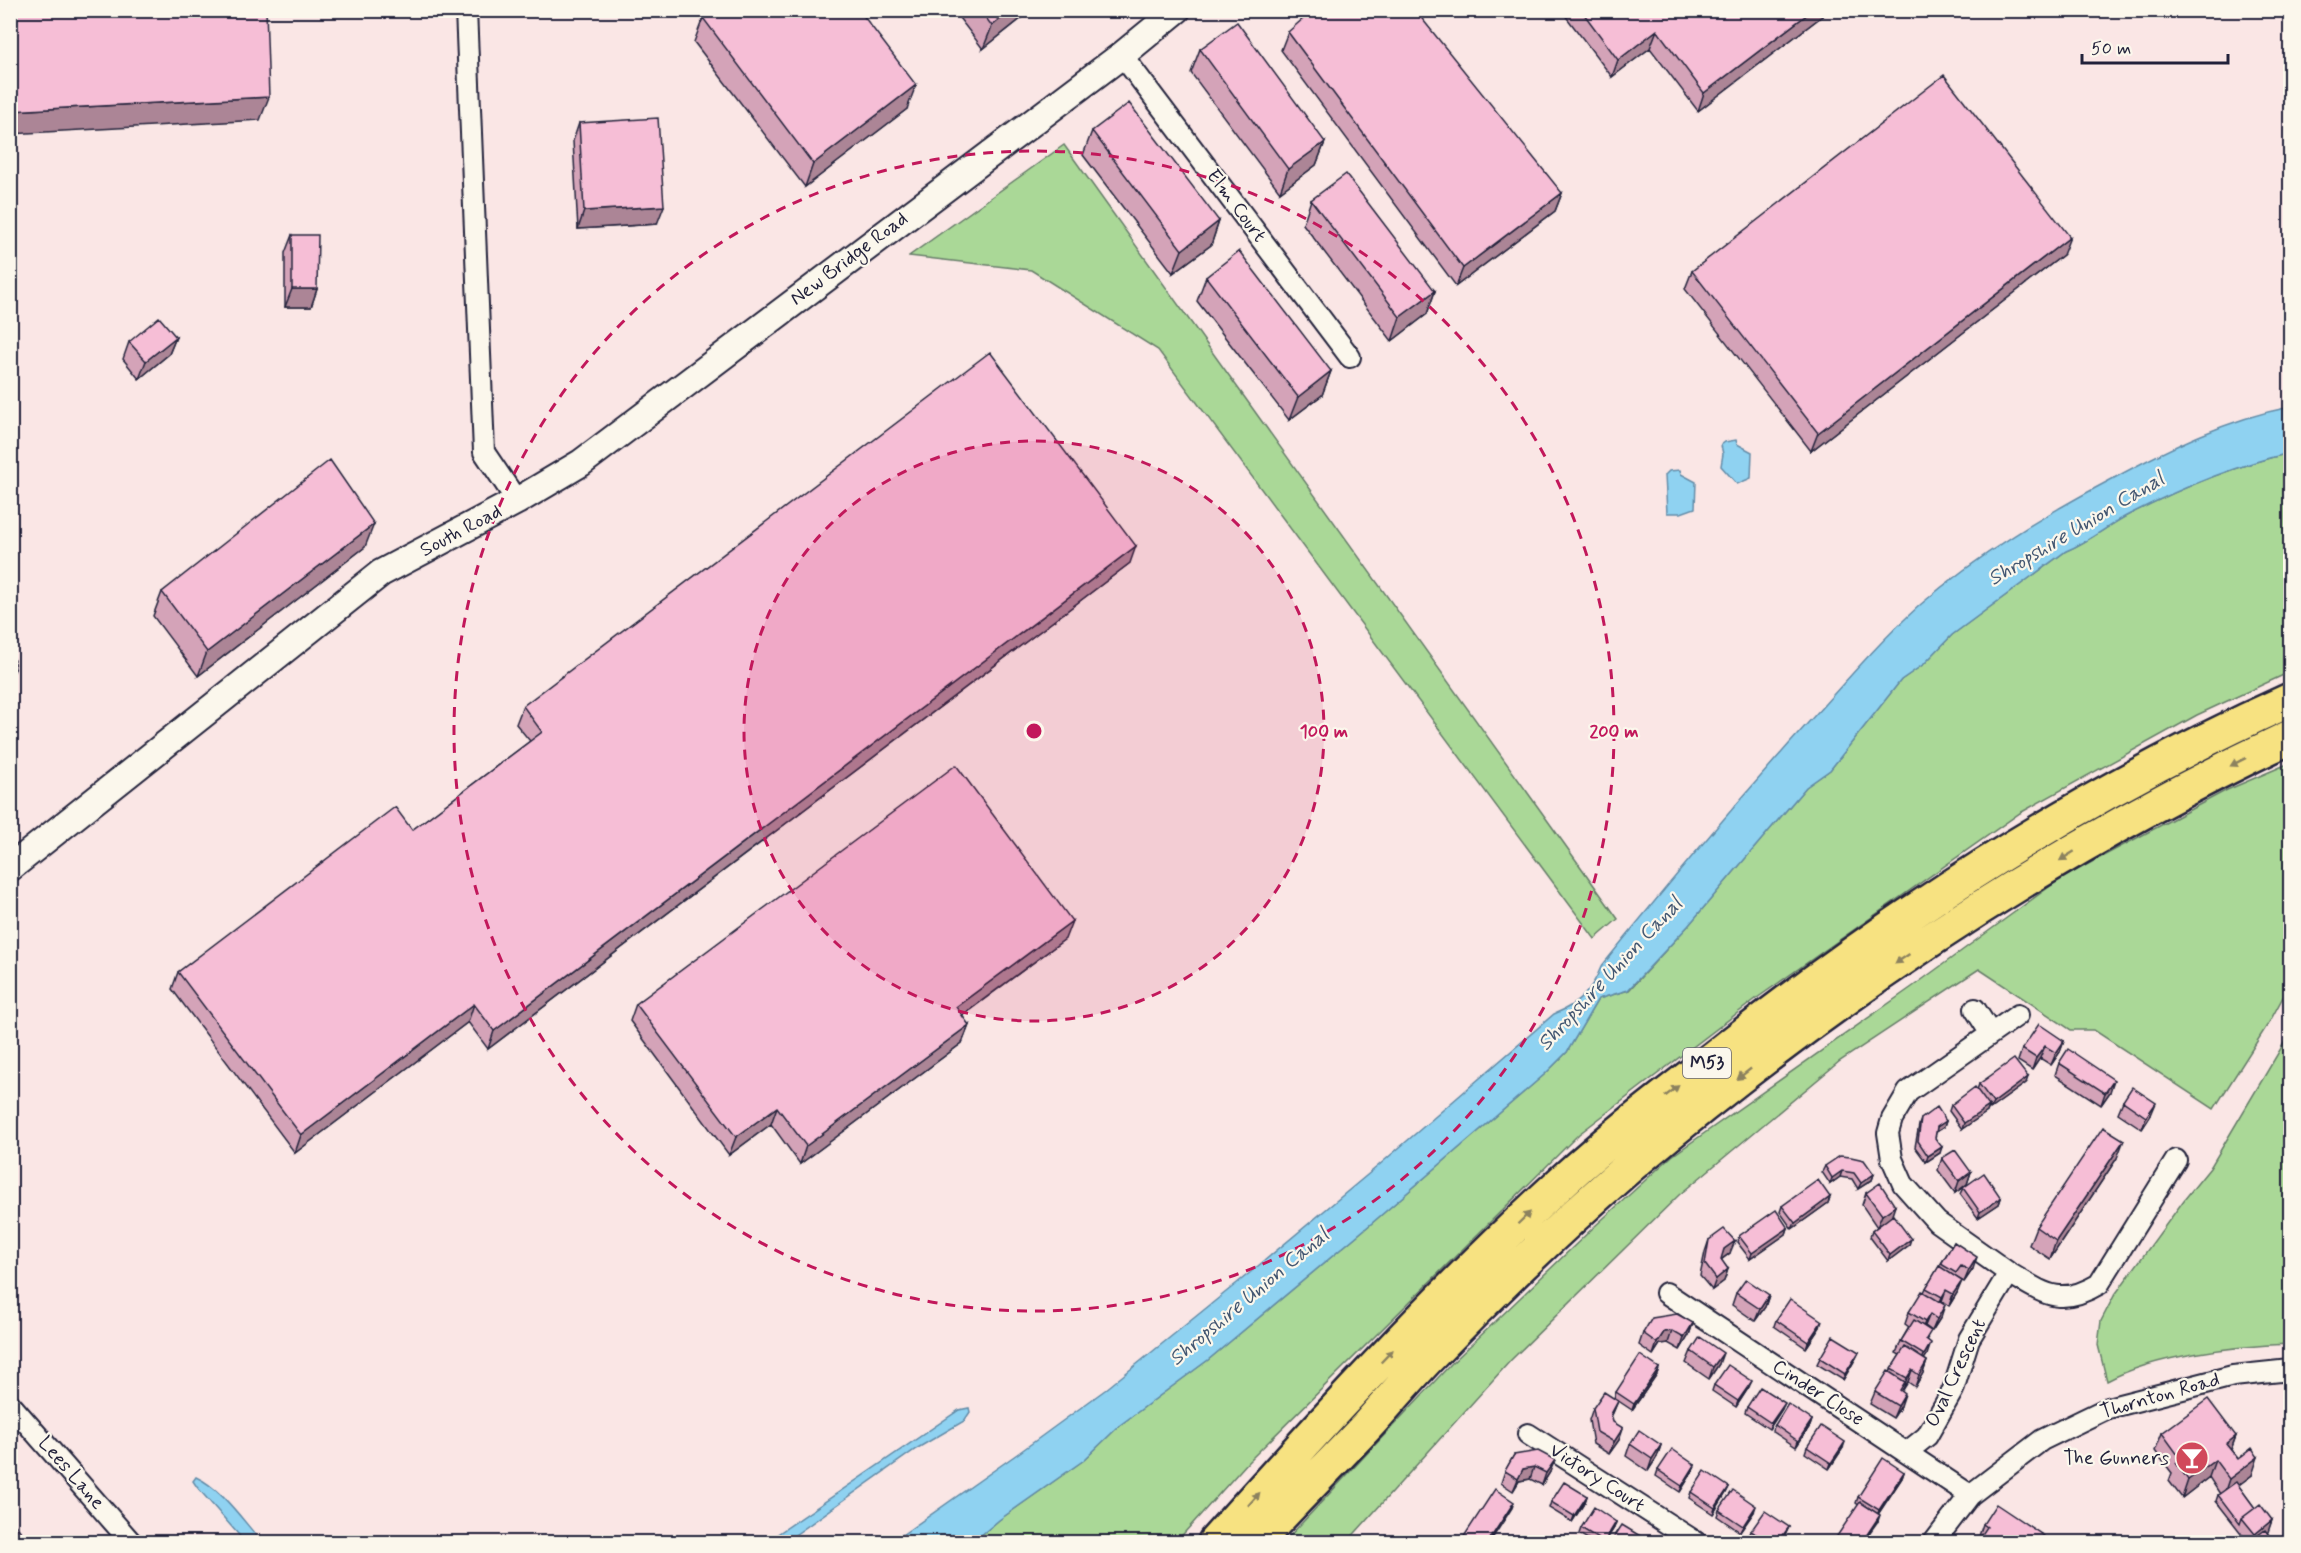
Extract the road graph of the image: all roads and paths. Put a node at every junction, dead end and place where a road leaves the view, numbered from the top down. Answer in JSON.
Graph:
{"nodes":[{"id":1,"x":466,"y":10,"type":"edge"},
{"id":2,"x":1177,"y":10,"type":"edge"},
{"id":3,"x":1122,"y":55,"type":"junction"},
{"id":4,"x":1350,"y":357,"type":"dead end"},
{"id":5,"x":517,"y":501,"type":"junction"},
{"id":6,"x":2290,"y":700,"type":"edge"},
{"id":7,"x":2290,"y":737,"type":"edge"},
{"id":8,"x":10,"y":868,"type":"edge"},
{"id":9,"x":1975,"y":1009,"type":"dead end"},
{"id":10,"x":2018,"y":1015,"type":"dead end"},
{"id":11,"x":1991,"y":1034,"type":"junction"},
{"id":12,"x":2176,"y":1160,"type":"dead end"},
{"id":13,"x":2009,"y":1273,"type":"junction"},
{"id":14,"x":1666,"y":1293,"type":"dead end"},
{"id":15,"x":2290,"y":1370,"type":"edge"},
{"id":16,"x":10,"y":1404,"type":"edge"},
{"id":17,"x":1528,"y":1434,"type":"dead end"},
{"id":18,"x":1908,"y":1452,"type":"junction"},
{"id":19,"x":1970,"y":1495,"type":"junction"},
{"id":20,"x":1673,"y":1536,"type":"edge"},
{"id":21,"x":131,"y":1542,"type":"edge"},
{"id":22,"x":1215,"y":1542,"type":"edge"},
{"id":23,"x":1256,"y":1542,"type":"edge"},
{"id":24,"x":1696,"y":1542,"type":"edge"},
{"id":25,"x":1934,"y":1542,"type":"edge"}],
"edges":[{"from":1,"to":5,"type":"street","name":"South Road"},
{"from":2,"to":3,"type":"street","name":"New Bridge Road"},
{"from":3,"to":4,"type":"street","name":"Elm Court"},
{"from":3,"to":5,"type":"street","name":"New Bridge Road"},
{"from":5,"to":8,"type":"street","name":"South Road"},
{"from":22,"to":6,"type":"highway","number":"M53","one_way":true},
{"from":7,"to":23,"type":"highway","number":"M53","one_way":true},
{"from":9,"to":11,"type":"street"},
{"from":10,"to":11,"type":"street"},
{"from":11,"to":13,"type":"street"},
{"from":12,"to":13,"type":"street"},
{"from":13,"to":18,"type":"street","name":"Oval Crescent"},
{"from":14,"to":18,"type":"street","name":"Cinder Close"},
{"from":15,"to":19,"type":"street","name":"Thornton Road"},
{"from":16,"to":21,"type":"street","name":"Lees Lane"},
{"from":17,"to":20,"type":"street","name":"Victory Court"},
{"from":18,"to":19,"type":"street","name":"Cinder Close"},
{"from":19,"to":25,"type":"street","name":"Thornton Road"},
{"from":20,"to":24,"type":"street","name":"Victory Court"}]}
